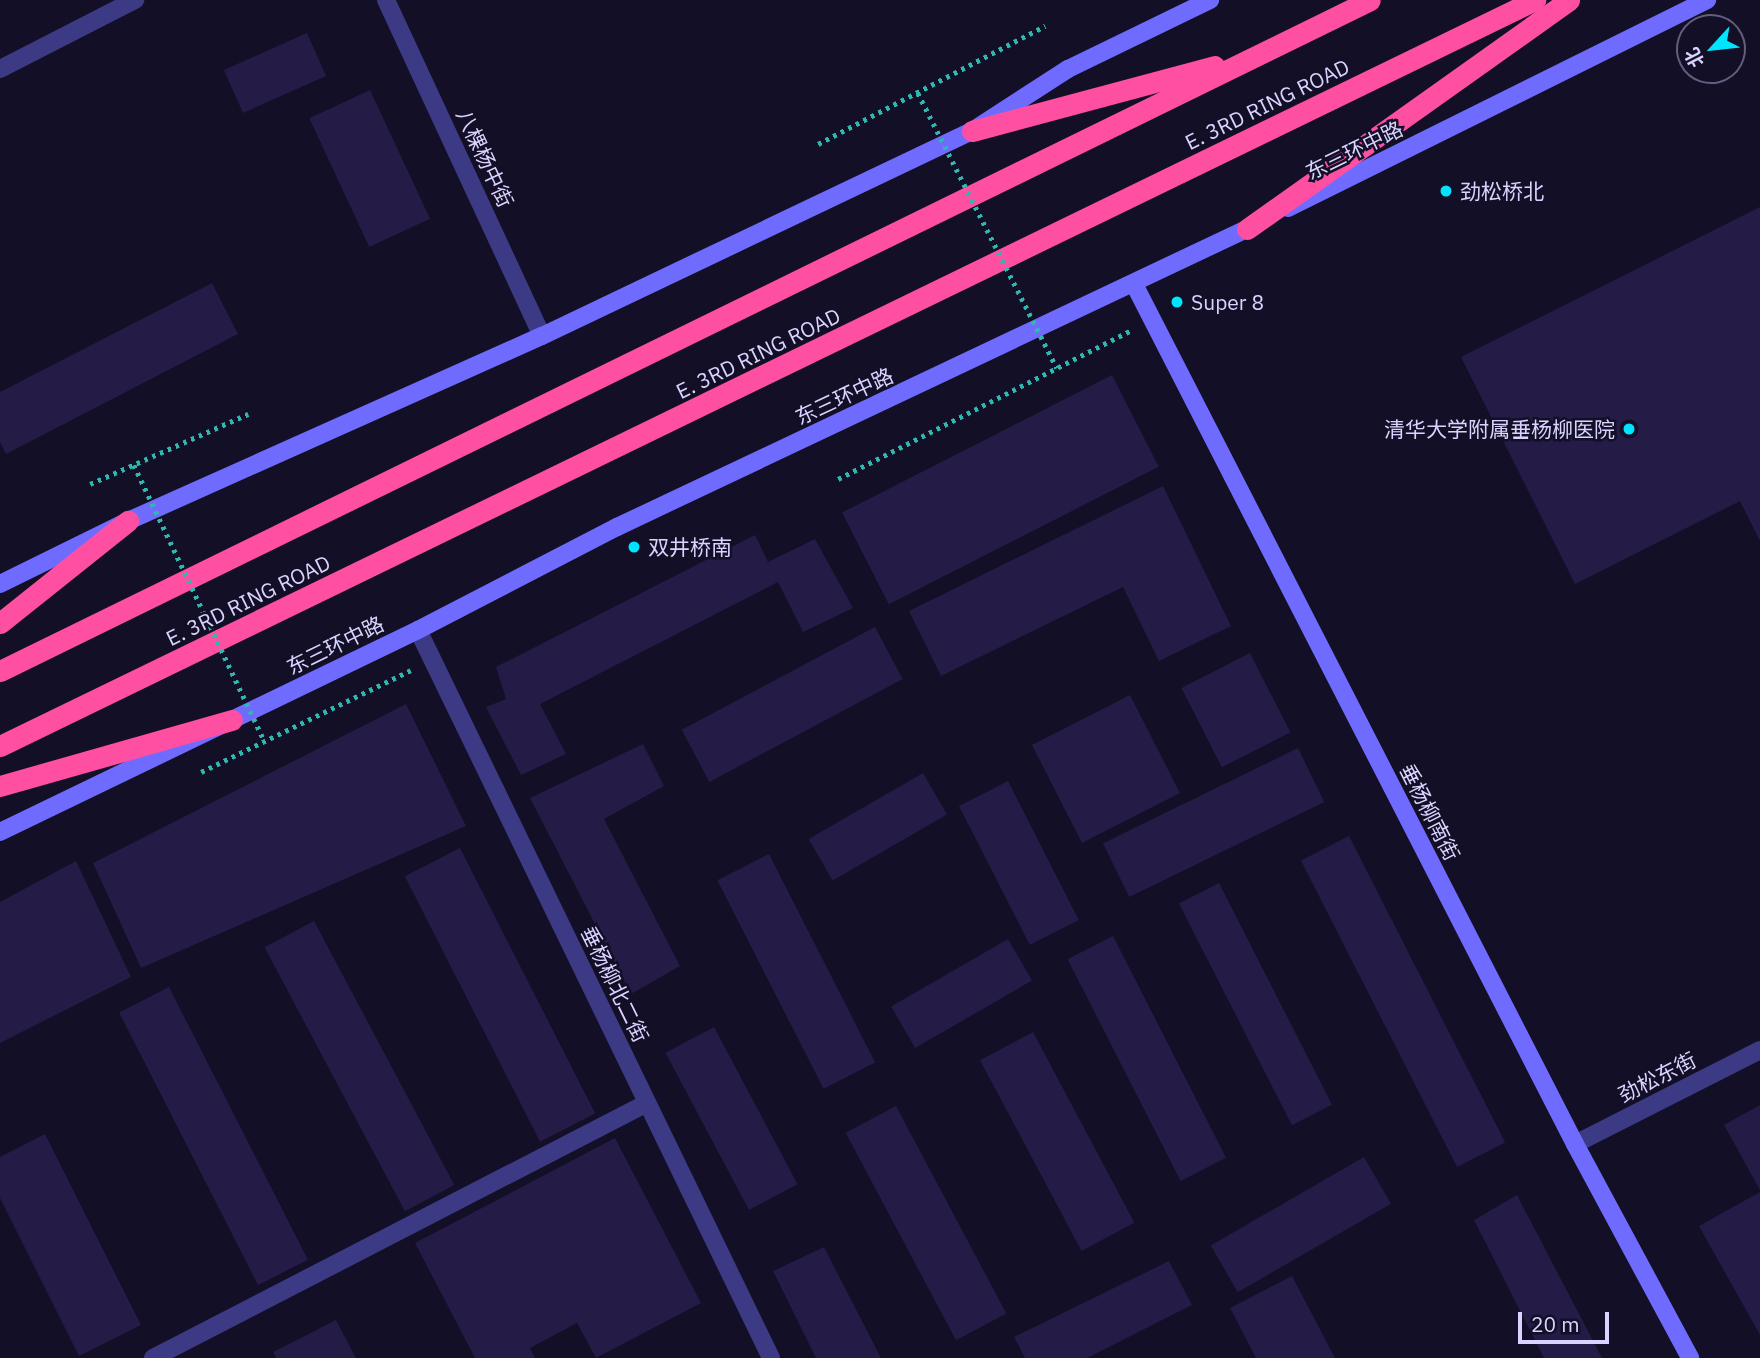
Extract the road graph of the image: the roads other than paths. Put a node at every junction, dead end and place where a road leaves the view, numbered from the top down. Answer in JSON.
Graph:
{"nodes":[{"id":1,"x":135,"y":0,"type":"edge"},
{"id":2,"x":386,"y":0,"type":"edge"},
{"id":3,"x":1210,"y":0,"type":"edge"},
{"id":4,"x":1370,"y":0,"type":"edge"},
{"id":5,"x":1535,"y":0,"type":"edge"},
{"id":6,"x":1569,"y":0,"type":"edge"},
{"id":7,"x":1707,"y":0,"type":"edge"},
{"id":8,"x":1260,"y":54,"type":"junction"},
{"id":9,"x":0,"y":69,"type":"edge"},
{"id":10,"x":972,"y":131,"type":"junction"},
{"id":11,"x":1247,"y":229,"type":"junction"},
{"id":12,"x":1134,"y":284,"type":"junction"},
{"id":13,"x":542,"y":336,"type":"junction"},
{"id":14,"x":128,"y":521,"type":"junction"},
{"id":15,"x":0,"y":584,"type":"edge"},
{"id":16,"x":0,"y":623,"type":"edge"},
{"id":17,"x":418,"y":630,"type":"junction"},
{"id":18,"x":0,"y":671,"type":"edge"},
{"id":19,"x":232,"y":720,"type":"junction"},
{"id":20,"x":0,"y":746,"type":"edge"},
{"id":21,"x":0,"y":786,"type":"edge"},
{"id":22,"x":0,"y":832,"type":"edge"},
{"id":23,"x":1760,"y":1050,"type":"edge"},
{"id":24,"x":647,"y":1102,"type":"junction"},
{"id":25,"x":1575,"y":1144,"type":"junction"},
{"id":26,"x":153,"y":1358,"type":"edge"},
{"id":27,"x":771,"y":1358,"type":"edge"},
{"id":28,"x":1690,"y":1358,"type":"edge"}],
"edges":[{"from":1,"to":9,"type":"street"},
{"from":2,"to":13,"type":"street","name":"八棵杨中街"},
{"from":3,"to":10,"type":"street"},
{"from":4,"to":8,"type":"highway"},
{"from":5,"to":20,"type":"highway","name":"E. 3RD RING ROAD"},
{"from":6,"to":11,"type":"highway"},
{"from":7,"to":11,"type":"street","name":"东三环中路"},
{"from":8,"to":10,"type":"highway"},
{"from":8,"to":18,"type":"highway"},
{"from":10,"to":13,"type":"street"},
{"from":11,"to":12,"type":"street","name":"东三环中路"},
{"from":12,"to":17,"type":"street","name":"东三环中路"},
{"from":12,"to":25,"type":"street","name":"垂杨柳南街"},
{"from":13,"to":14,"type":"street"},
{"from":14,"to":15,"type":"street"},
{"from":14,"to":16,"type":"highway"},
{"from":17,"to":19,"type":"street","name":"东三环中路"},
{"from":17,"to":24,"type":"street","name":"垂杨柳北二街"},
{"from":19,"to":21,"type":"highway"},
{"from":19,"to":22,"type":"street","name":"东三环中路"},
{"from":23,"to":25,"type":"street","name":"劲松东街"},
{"from":24,"to":26,"type":"street"},
{"from":24,"to":27,"type":"street","name":"垂杨柳北二街"},
{"from":25,"to":28,"type":"street","name":"垂杨柳南街"}]}
